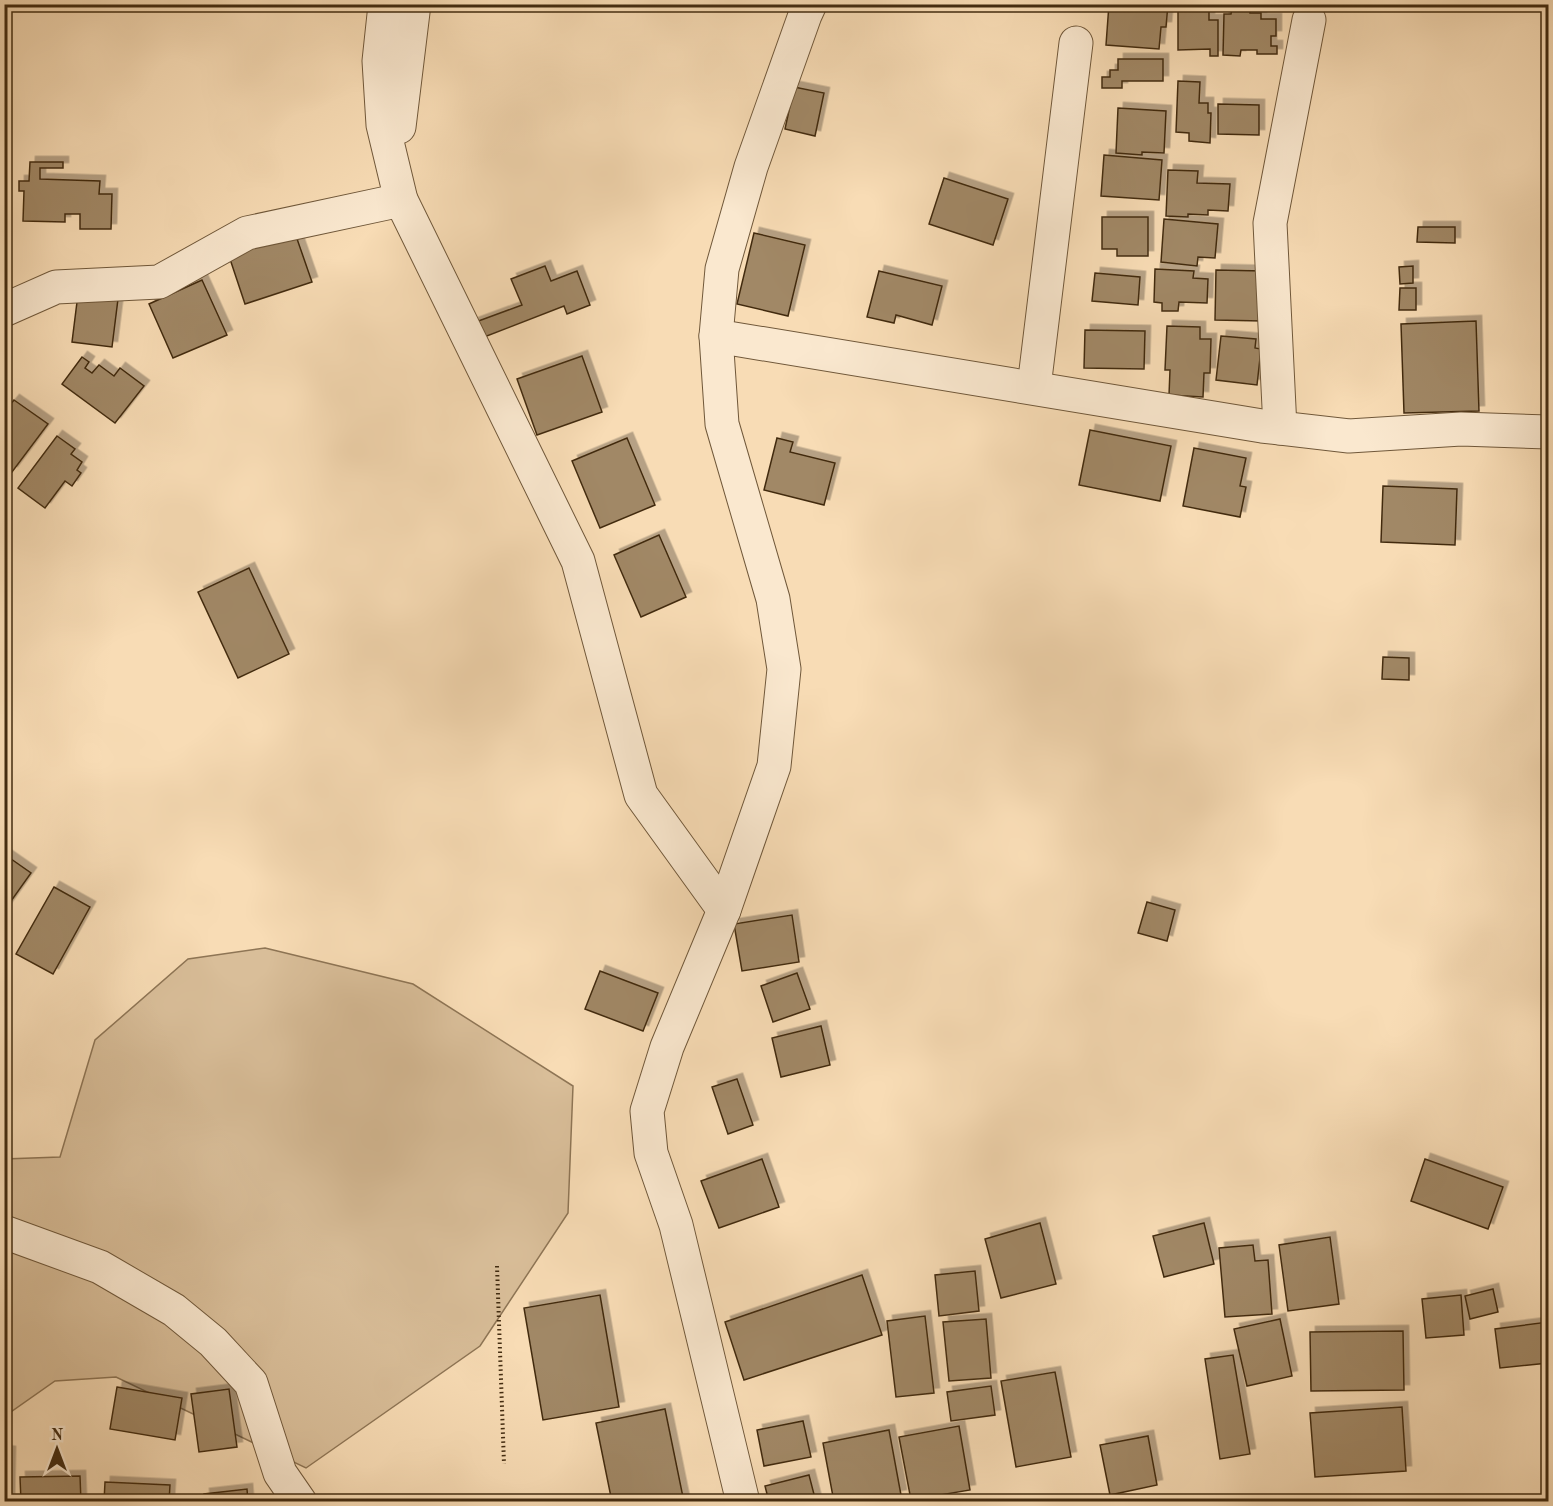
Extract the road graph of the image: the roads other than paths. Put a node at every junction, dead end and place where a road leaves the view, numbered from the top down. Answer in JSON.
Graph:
{"nodes":[{"id":1,"x":810,"y":4,"type":"edge"},
{"id":2,"x":400,"y":5,"type":"edge"},
{"id":3,"x":1309,"y":20,"type":"dead end"},
{"id":4,"x":1076,"y":43,"type":"dead end"},
{"id":5,"x":401,"y":200,"type":"junction"},
{"id":6,"x":4,"y":310,"type":"edge"},
{"id":7,"x":716,"y":336,"type":"junction"},
{"id":8,"x":1034,"y":387,"type":"junction"},
{"id":9,"x":1280,"y":428,"type":"junction"},
{"id":10,"x":1548,"y":432,"type":"edge"},
{"id":11,"x":724,"y":910,"type":"junction"},
{"id":12,"x":4,"y":1232,"type":"edge"},
{"id":13,"x":300,"y":1502,"type":"edge"},
{"id":14,"x":742,"y":1502,"type":"edge"}],
"edges":[{"from":1,"to":7,"type":"street"},
{"from":2,"to":5,"type":"street"},
{"from":3,"to":9,"type":"street"},
{"from":4,"to":8,"type":"street"},
{"from":5,"to":6,"type":"street"},
{"from":5,"to":11,"type":"street"},
{"from":7,"to":8,"type":"street"},
{"from":7,"to":11,"type":"street"},
{"from":8,"to":9,"type":"street"},
{"from":9,"to":10,"type":"street"},
{"from":11,"to":14,"type":"street"},
{"from":12,"to":13,"type":"street"}]}
